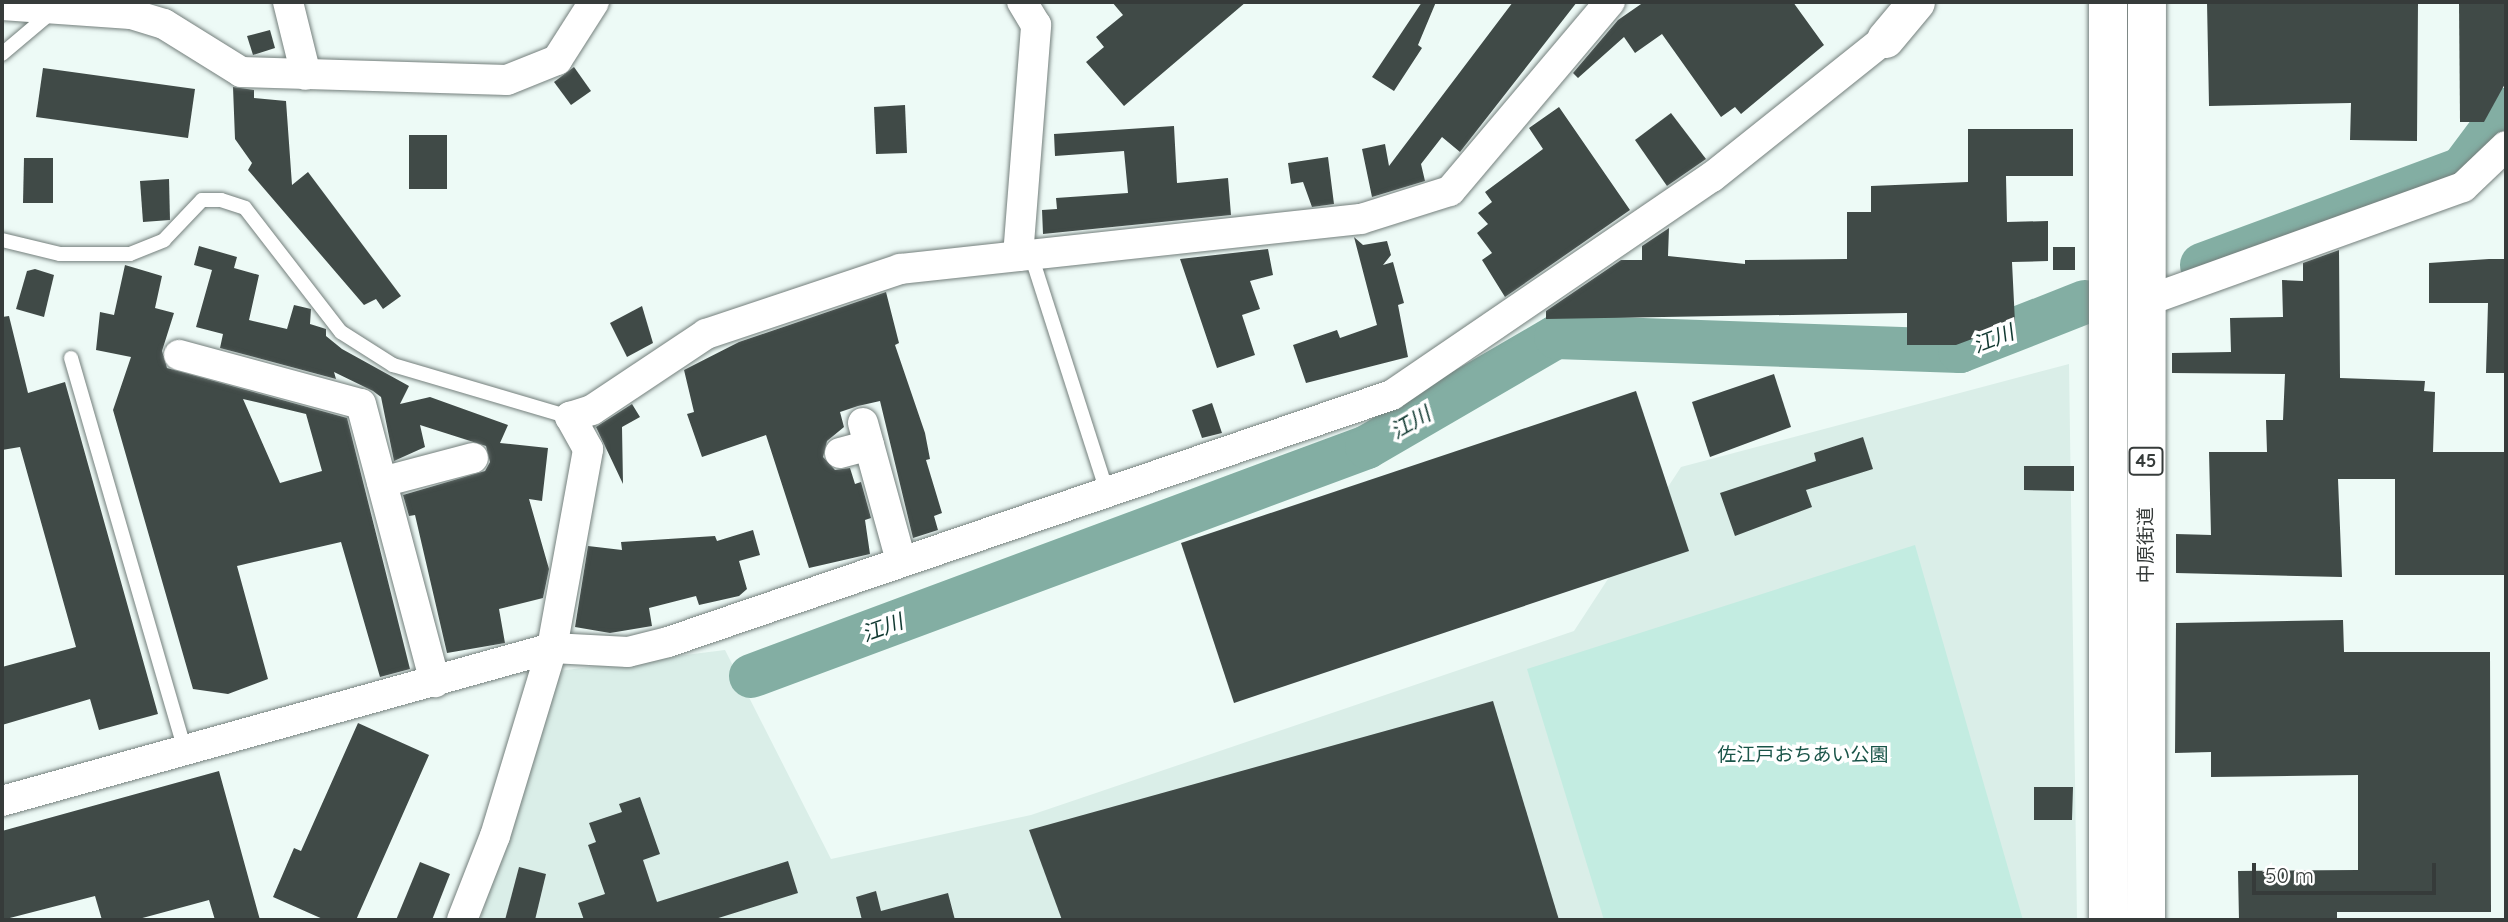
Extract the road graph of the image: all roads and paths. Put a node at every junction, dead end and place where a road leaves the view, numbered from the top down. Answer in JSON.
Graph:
{"nodes":[{"id":1,"x":288,"y":2,"type":"edge"},
{"id":2,"x":594,"y":2,"type":"edge"},
{"id":3,"x":1022,"y":2,"type":"edge"},
{"id":4,"x":1610,"y":2,"type":"edge"},
{"id":5,"x":1916,"y":2,"type":"edge"},
{"id":6,"x":2108,"y":2,"type":"edge"},
{"id":7,"x":2147,"y":2,"type":"edge"},
{"id":8,"x":2,"y":5,"type":"edge"},
{"id":9,"x":57,"y":7,"type":"junction"},
{"id":10,"x":1885,"y":39,"type":"joint"},
{"id":11,"x":2,"y":54,"type":"edge"},
{"id":12,"x":306,"y":75,"type":"junction"},
{"id":13,"x":2506,"y":146,"type":"edge"},
{"id":14,"x":2,"y":240,"type":"edge"},
{"id":15,"x":1024,"y":255,"type":"junction"},
{"id":16,"x":2146,"y":301,"type":"junction"},
{"id":17,"x":179,"y":355,"type":"dead end"},
{"id":18,"x":71,"y":358,"type":"dead end"},
{"id":19,"x":570,"y":417,"type":"junction"},
{"id":20,"x":840,"y":453,"type":"dead end"},
{"id":21,"x":473,"y":458,"type":"dead end"},
{"id":22,"x":382,"y":482,"type":"junction"},
{"id":23,"x":1106,"y":489,"type":"junction"},
{"id":24,"x":901,"y":561,"type":"junction"},
{"id":25,"x":552,"y":648,"type":"junction"},
{"id":26,"x":435,"y":682,"type":"junction"},
{"id":27,"x":184,"y":748,"type":"junction"},
{"id":28,"x":2,"y":801,"type":"edge"},
{"id":29,"x":462,"y":920,"type":"edge"},
{"id":30,"x":2108,"y":920,"type":"edge"},
{"id":31,"x":2146,"y":920,"type":"edge"}],
"edges":[{"from":1,"to":12,"type":"street"},
{"from":2,"to":12,"type":"street"},
{"from":3,"to":15,"type":"street"},
{"from":4,"to":15,"type":"street"},
{"from":5,"to":10,"type":"street"},
{"from":6,"to":30,"type":"main road","name":"中原街道","number":"45"},
{"from":7,"to":16,"type":"main road","name":"中原街道","number":"45"},
{"from":8,"to":9,"type":"street"},
{"from":9,"to":11,"type":"lane"},
{"from":9,"to":12,"type":"street"},
{"from":10,"to":23,"type":"street"},
{"from":13,"to":16,"type":"street"},
{"from":14,"to":19,"type":"lane"},
{"from":15,"to":19,"type":"street"},
{"from":15,"to":23,"type":"lane"},
{"from":16,"to":31,"type":"main road","name":"中原街道","number":"45"},
{"from":17,"to":22,"type":"street"},
{"from":18,"to":27,"type":"lane"},
{"from":19,"to":25,"type":"street"},
{"from":20,"to":24,"type":"street"},
{"from":21,"to":22,"type":"street"},
{"from":22,"to":26,"type":"street"},
{"from":23,"to":24,"type":"street"},
{"from":24,"to":25,"type":"street"},
{"from":25,"to":26,"type":"street"},
{"from":25,"to":29,"type":"street"},
{"from":26,"to":27,"type":"street"},
{"from":27,"to":28,"type":"street"}]}
